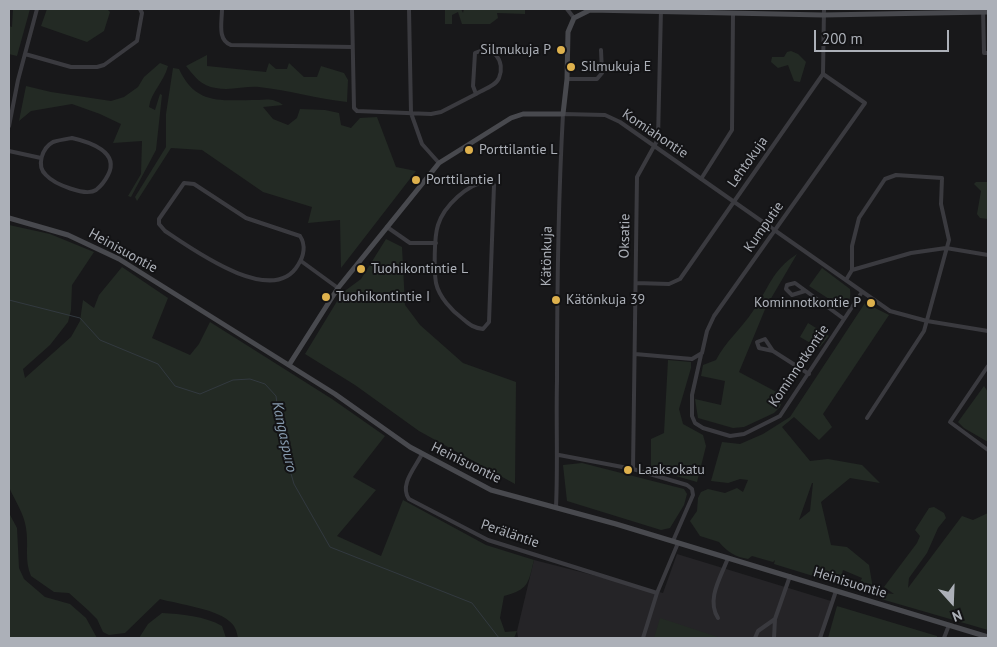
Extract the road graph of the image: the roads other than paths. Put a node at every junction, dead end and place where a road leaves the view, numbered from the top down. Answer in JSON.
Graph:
{"nodes":[{"id":1,"x":37,"y":9,"type":"edge"},
{"id":2,"x":140,"y":9,"type":"edge"},
{"id":3,"x":222,"y":9,"type":"edge"},
{"id":4,"x":352,"y":9,"type":"edge"},
{"id":5,"x":409,"y":9,"type":"edge"},
{"id":6,"x":567,"y":9,"type":"edge"},
{"id":7,"x":662,"y":10,"type":"edge"},
{"id":8,"x":925,"y":11,"type":"edge"},
{"id":9,"x":984,"y":11,"type":"edge"},
{"id":10,"x":824,"y":12,"type":"edge"},
{"id":11,"x":733,"y":14,"type":"junction"},
{"id":12,"x":574,"y":18,"type":"junction"},
{"id":13,"x":352,"y":47,"type":"junction"},
{"id":14,"x":601,"y":50,"type":"dead end"},
{"id":15,"x":988,"y":53,"type":"edge"},
{"id":16,"x":25,"y":54,"type":"junction"},
{"id":17,"x":823,"y":74,"type":"junction"},
{"id":18,"x":567,"y":79,"type":"junction"},
{"id":19,"x":476,"y":94,"type":"junction"},
{"id":20,"x":411,"y":113,"type":"junction"},
{"id":21,"x":563,"y":114,"type":"junction"},
{"id":22,"x":9,"y":126,"type":"edge"},
{"id":23,"x":655,"y":147,"type":"junction"},
{"id":24,"x":9,"y":151,"type":"edge"},
{"id":25,"x":41,"y":158,"type":"junction"},
{"id":26,"x":439,"y":163,"type":"junction"},
{"id":27,"x":701,"y":179,"type":"junction"},
{"id":28,"x":734,"y":203,"type":"junction"},
{"id":29,"x":9,"y":218,"type":"edge"},
{"id":30,"x":387,"y":228,"type":"junction"},
{"id":31,"x":775,"y":231,"type":"junction"},
{"id":32,"x":436,"y":243,"type":"junction"},
{"id":33,"x":946,"y":248,"type":"junction"},
{"id":34,"x":988,"y":255,"type":"edge"},
{"id":35,"x":301,"y":261,"type":"junction"},
{"id":36,"x":852,"y":270,"type":"junction"},
{"id":37,"x":846,"y":280,"type":"junction"},
{"id":38,"x":636,"y":283,"type":"junction"},
{"id":39,"x":338,"y":288,"type":"junction"},
{"id":40,"x":805,"y":291,"type":"junction"},
{"id":41,"x":862,"y":292,"type":"junction"},
{"id":42,"x":844,"y":319,"type":"junction"},
{"id":43,"x":927,"y":321,"type":"junction"},
{"id":44,"x":988,"y":331,"type":"edge"},
{"id":45,"x":773,"y":351,"type":"dead end"},
{"id":46,"x":702,"y":353,"type":"junction"},
{"id":47,"x":635,"y":354,"type":"junction"},
{"id":48,"x":289,"y":365,"type":"junction"},
{"id":49,"x":988,"y":366,"type":"edge"},
{"id":50,"x":809,"y":374,"type":"junction"},
{"id":51,"x":867,"y":418,"type":"dead end"},
{"id":52,"x":988,"y":450,"type":"edge"},
{"id":53,"x":422,"y":454,"type":"junction"},
{"id":54,"x":559,"y":455,"type":"junction"},
{"id":55,"x":633,"y":469,"type":"junction"},
{"id":56,"x":556,"y":507,"type":"junction"},
{"id":57,"x":675,"y":542,"type":"junction"},
{"id":58,"x":728,"y":558,"type":"junction"},
{"id":59,"x":790,"y":576,"type":"junction"},
{"id":60,"x":836,"y":591,"type":"junction"},
{"id":61,"x":657,"y":593,"type":"junction"},
{"id":62,"x":718,"y":618,"type":"dead end"},
{"id":63,"x":775,"y":619,"type":"junction"},
{"id":64,"x":949,"y":624,"type":"junction"},
{"id":65,"x":988,"y":637,"type":"edge"},
{"id":66,"x":643,"y":638,"type":"edge"},
{"id":67,"x":755,"y":638,"type":"edge"},
{"id":68,"x":774,"y":638,"type":"edge"},
{"id":69,"x":820,"y":638,"type":"edge"},
{"id":70,"x":944,"y":638,"type":"edge"}],
"edges":[{"from":1,"to":16,"type":"street"},
{"from":2,"to":16,"type":"street"},
{"from":3,"to":13,"type":"street"},
{"from":4,"to":13,"type":"street"},
{"from":5,"to":20,"type":"street"},
{"from":6,"to":12,"type":"street"},
{"from":7,"to":11,"type":"street"},
{"from":7,"to":12,"type":"street"},
{"from":7,"to":23,"type":"street","name":"Oksatie"},
{"from":8,"to":9,"type":"street"},
{"from":8,"to":10,"type":"street"},
{"from":9,"to":15,"type":"street"},
{"from":10,"to":11,"type":"street"},
{"from":10,"to":17,"type":"street"},
{"from":11,"to":27,"type":"street"},
{"from":12,"to":18,"type":"street","name":"Kätönkuja"},
{"from":13,"to":20,"type":"street"},
{"from":14,"to":18,"type":"street"},
{"from":16,"to":22,"type":"street"},
{"from":17,"to":28,"type":"street","name":"Lehtokuja"},
{"from":17,"to":31,"type":"street","name":"Kumputie"},
{"from":18,"to":21,"type":"street","name":"Kätönkuja"},
{"from":19,"to":19,"type":"street"},
{"from":19,"to":20,"type":"street"},
{"from":20,"to":26,"type":"street"},
{"from":21,"to":23,"type":"street","name":"Komiahontie"},
{"from":21,"to":26,"type":"street","name":"Komiahontie"},
{"from":21,"to":54,"type":"street","name":"Kätönkuja"},
{"from":23,"to":27,"type":"street","name":"Komiahontie"},
{"from":23,"to":38,"type":"street","name":"Oksatie"},
{"from":24,"to":25,"type":"street"},
{"from":25,"to":25,"type":"street"},
{"from":26,"to":30,"type":"street","name":"Komiahontie"},
{"from":27,"to":28,"type":"street","name":"Komiahontie"},
{"from":28,"to":31,"type":"street","name":"Komiahontie"},
{"from":28,"to":38,"type":"street","name":"Lehtokuja"},
{"from":29,"to":48,"type":"street","name":"Heinisuontie"},
{"from":30,"to":32,"type":"street"},
{"from":30,"to":39,"type":"street","name":"Komiahontie"},
{"from":31,"to":37,"type":"street","name":"Komiahontie"},
{"from":31,"to":46,"type":"street","name":"Kumputie"},
{"from":32,"to":32,"type":"street"},
{"from":33,"to":34,"type":"street"},
{"from":33,"to":36,"type":"street"},
{"from":33,"to":36,"type":"street"},
{"from":33,"to":43,"type":"street"},
{"from":35,"to":35,"type":"street"},
{"from":35,"to":39,"type":"street"},
{"from":36,"to":37,"type":"street"},
{"from":37,"to":41,"type":"street","name":"Komiahontie"},
{"from":38,"to":47,"type":"street","name":"Oksatie"},
{"from":39,"to":48,"type":"street","name":"Komiahontie"},
{"from":40,"to":40,"type":"street"},
{"from":40,"to":42,"type":"street"},
{"from":41,"to":42,"type":"street","name":"Kominnotkontie"},
{"from":41,"to":43,"type":"street","name":"Komiahontie"},
{"from":42,"to":50,"type":"street","name":"Kominnotkontie"},
{"from":43,"to":44,"type":"street","name":"Komiahontie"},
{"from":43,"to":51,"type":"street"},
{"from":45,"to":50,"type":"street"},
{"from":46,"to":47,"type":"street"},
{"from":46,"to":50,"type":"street","name":"Kominnotkontie"},
{"from":47,"to":55,"type":"street","name":"Oksatie"},
{"from":48,"to":53,"type":"street","name":"Heinisuontie"},
{"from":49,"to":52,"type":"street"},
{"from":53,"to":56,"type":"street","name":"Heinisuontie"},
{"from":53,"to":61,"type":"street","name":"Peräläntie"},
{"from":54,"to":55,"type":"street"},
{"from":54,"to":56,"type":"street","name":"Kätönkuja"},
{"from":55,"to":57,"type":"street"},
{"from":56,"to":57,"type":"street","name":"Heinisuontie"},
{"from":57,"to":58,"type":"street","name":"Heinisuontie"},
{"from":57,"to":61,"type":"street"},
{"from":58,"to":59,"type":"street","name":"Heinisuontie"},
{"from":58,"to":62,"type":"street"},
{"from":59,"to":60,"type":"street","name":"Heinisuontie"},
{"from":59,"to":63,"type":"street"},
{"from":60,"to":64,"type":"street","name":"Heinisuontie"},
{"from":60,"to":69,"type":"street"},
{"from":61,"to":66,"type":"street"},
{"from":63,"to":67,"type":"street"},
{"from":63,"to":68,"type":"street"},
{"from":64,"to":65,"type":"street","name":"Heinisuontie"},
{"from":64,"to":70,"type":"street"}]}
